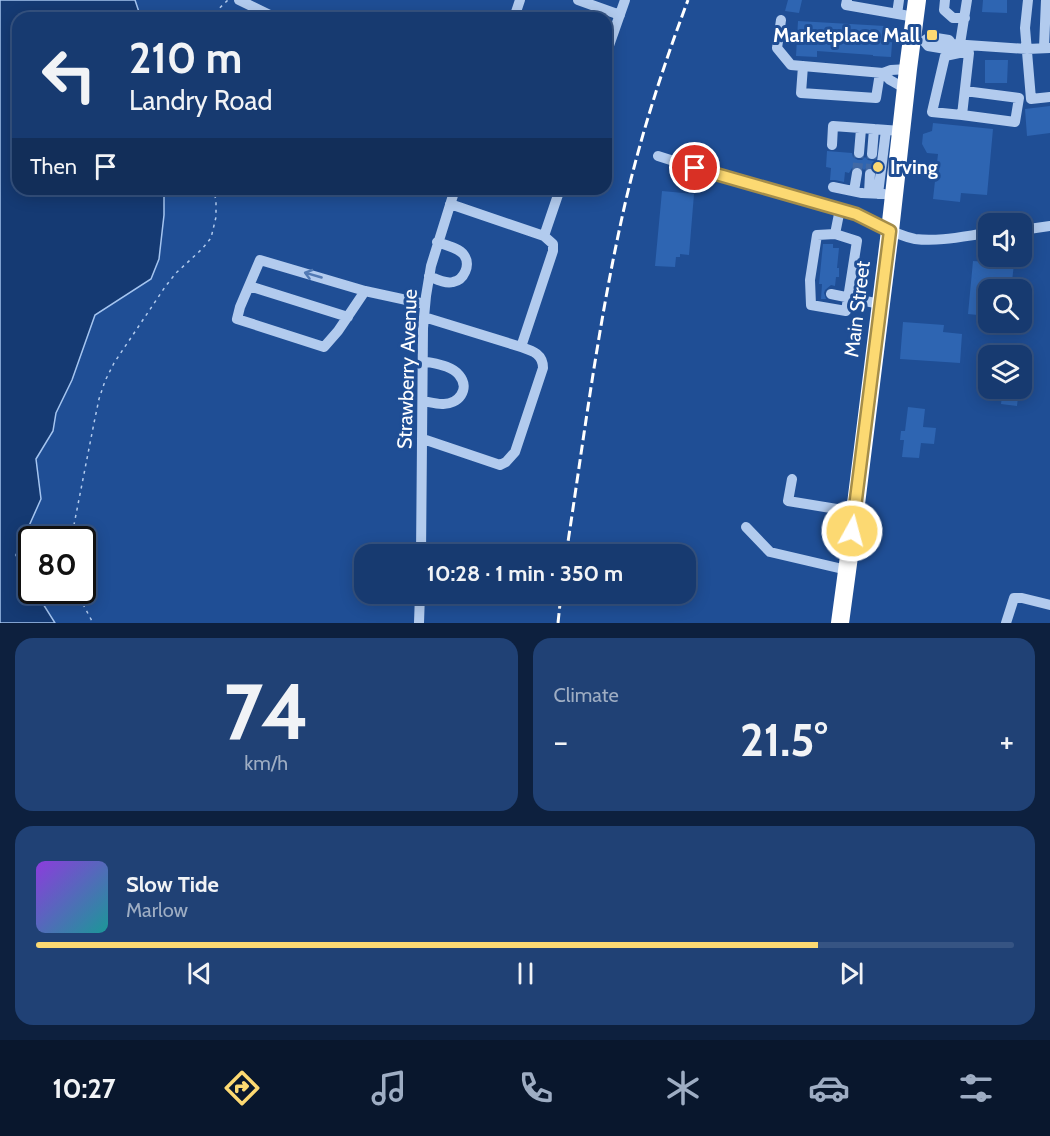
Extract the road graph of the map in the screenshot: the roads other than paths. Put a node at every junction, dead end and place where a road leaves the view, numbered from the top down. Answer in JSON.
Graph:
{"nodes":[{"id":1,"x":239,"y":0,"type":"edge"},
{"id":2,"x":578,"y":0,"type":"edge"},
{"id":3,"x":624,"y":0,"type":"edge"},
{"id":4,"x":847,"y":0,"type":"edge"},
{"id":5,"x":899,"y":0,"type":"edge"},
{"id":6,"x":945,"y":0,"type":"edge"},
{"id":7,"x":967,"y":0,"type":"edge"},
{"id":8,"x":1028,"y":0,"type":"edge"},
{"id":9,"x":1046,"y":0,"type":"edge"},
{"id":10,"x":904,"y":11,"type":"edge"},
{"id":11,"x":262,"y":12,"type":"edge"},
{"id":12,"x":612,"y":12,"type":"edge"},
{"id":13,"x":612,"y":12,"type":"edge"},
{"id":14,"x":620,"y":15,"type":"junction"},
{"id":15,"x":965,"y":18,"type":"junction"},
{"id":16,"x":780,"y":20,"type":"dead end"},
{"id":17,"x":612,"y":37,"type":"edge"},
{"id":18,"x":918,"y":41,"type":"junction"},
{"id":19,"x":957,"y":47,"type":"junction"},
{"id":20,"x":1047,"y":48,"type":"edge"},
{"id":21,"x":1027,"y":49,"type":"junction"},
{"id":22,"x":802,"y":66,"type":"junction"},
{"id":23,"x":908,"y":69,"type":"junction"},
{"id":24,"x":881,"y":73,"type":"junction"},
{"id":25,"x":906,"y":89,"type":"junction"},
{"id":26,"x":965,"y":91,"type":"junction"},
{"id":27,"x":1050,"y":97,"type":"edge"},
{"id":28,"x":1019,"y":98,"type":"junction"},
{"id":29,"x":1031,"y":99,"type":"junction"},
{"id":30,"x":962,"y":115,"type":"junction"},
{"id":31,"x":861,"y":129,"type":"junction"},
{"id":32,"x":874,"y":129,"type":"junction"},
{"id":33,"x":893,"y":130,"type":"junction"},
{"id":34,"x":832,"y":145,"type":"dead end"},
{"id":35,"x":859,"y":153,"type":"tunnel mouth"},
{"id":36,"x":872,"y":154,"type":"tunnel mouth"},
{"id":37,"x":658,"y":156,"type":"dead end"},
{"id":38,"x":856,"y":173,"type":"tunnel mouth"},
{"id":39,"x":870,"y":174,"type":"tunnel mouth"},
{"id":40,"x":833,"y":187,"type":"dead end"},
{"id":41,"x":871,"y":193,"type":"junction"},
{"id":42,"x":453,"y":195,"type":"edge"},
{"id":43,"x":558,"y":195,"type":"edge"},
{"id":44,"x":450,"y":204,"type":"junction"},
{"id":45,"x":840,"y":209,"type":"junction"},
{"id":46,"x":856,"y":214,"type":"junction"},
{"id":47,"x":1050,"y":226,"type":"edge"},
{"id":48,"x":1032,"y":229,"type":"edge"},
{"id":49,"x":890,"y":231,"type":"junction"},
{"id":50,"x":835,"y":234,"type":"junction"},
{"id":51,"x":978,"y":234,"type":"edge"},
{"id":52,"x":544,"y":236,"type":"junction"},
{"id":53,"x":437,"y":242,"type":"junction"},
{"id":54,"x":429,"y":276,"type":"junction"},
{"id":55,"x":249,"y":286,"type":"junction"},
{"id":56,"x":365,"y":291,"type":"junction"},
{"id":57,"x":821,"y":292,"type":"junction"},
{"id":58,"x":848,"y":297,"type":"junction"},
{"id":59,"x":425,"y":304,"type":"junction"},
{"id":60,"x":880,"y":304,"type":"junction"},
{"id":61,"x":348,"y":317,"type":"junction"},
{"id":62,"x":424,"y":317,"type":"junction"},
{"id":63,"x":521,"y":347,"type":"junction"},
{"id":64,"x":423,"y":361,"type":"junction"},
{"id":65,"x":423,"y":401,"type":"junction"},
{"id":66,"x":423,"y":438,"type":"junction"},
{"id":67,"x":792,"y":479,"type":"dead end"},
{"id":68,"x":855,"y":512,"type":"junction"},
{"id":69,"x":747,"y":527,"type":"dead end"},
{"id":70,"x":421,"y":544,"type":"edge"},
{"id":71,"x":847,"y":570,"type":"junction"},
{"id":72,"x":420,"y":604,"type":"edge"},
{"id":73,"x":1050,"y":605,"type":"edge"},
{"id":74,"x":419,"y":623,"type":"edge"},
{"id":75,"x":840,"y":623,"type":"edge"},
{"id":76,"x":1006,"y":623,"type":"edge"}],
"edges":[{"from":1,"to":11,"type":"street"},
{"from":2,"to":12,"type":"street"},
{"from":3,"to":14,"type":"street"},
{"from":4,"to":10,"type":"street"},
{"from":5,"to":10,"type":"street"},
{"from":6,"to":15,"type":"street"},
{"from":7,"to":15,"type":"street"},
{"from":8,"to":21,"type":"street"},
{"from":9,"to":20,"type":"street"},
{"from":10,"to":18,"type":"highway","name":"Main Street"},
{"from":13,"to":14,"type":"street"},
{"from":14,"to":17,"type":"street"},
{"from":15,"to":19,"type":"street"},
{"from":16,"to":22,"type":"street"},
{"from":18,"to":19,"type":"street"},
{"from":18,"to":23,"type":"highway","name":"Main Street"},
{"from":19,"to":21,"type":"street"},
{"from":19,"to":26,"type":"street"},
{"from":19,"to":30,"type":"street"},
{"from":20,"to":21,"type":"street"},
{"from":21,"to":29,"type":"street"},
{"from":22,"to":24,"type":"street"},
{"from":22,"to":24,"type":"street"},
{"from":23,"to":24,"type":"street"},
{"from":23,"to":25,"type":"highway","name":"Main Street"},
{"from":24,"to":25,"type":"street"},
{"from":25,"to":33,"type":"highway","name":"Main Street"},
{"from":26,"to":28,"type":"street"},
{"from":26,"to":30,"type":"street"},
{"from":27,"to":29,"type":"street"},
{"from":28,"to":29,"type":"street"},
{"from":28,"to":30,"type":"street"},
{"from":31,"to":32,"type":"street"},
{"from":31,"to":34,"type":"street"},
{"from":31,"to":35,"type":"street"},
{"from":32,"to":33,"type":"street"},
{"from":32,"to":36,"type":"street"},
{"from":33,"to":41,"type":"highway","name":"Main Street"},
{"from":37,"to":45,"type":"street"},
{"from":38,"to":41,"type":"street"},
{"from":39,"to":41,"type":"street"},
{"from":40,"to":41,"type":"street"},
{"from":41,"to":46,"type":"street"},
{"from":41,"to":49,"type":"highway","name":"Main Street"},
{"from":42,"to":44,"type":"street","name":"Strawberry Avenue"},
{"from":43,"to":52,"type":"street"},
{"from":44,"to":52,"type":"street"},
{"from":44,"to":53,"type":"street","name":"Strawberry Avenue"},
{"from":45,"to":46,"type":"street"},
{"from":45,"to":50,"type":"street"},
{"from":46,"to":49,"type":"street"},
{"from":47,"to":48,"type":"street"},
{"from":49,"to":51,"type":"street"},
{"from":49,"to":60,"type":"highway","name":"Main Street"},
{"from":50,"to":57,"type":"street"},
{"from":50,"to":58,"type":"street"},
{"from":52,"to":63,"type":"street"},
{"from":53,"to":54,"type":"street","name":"Strawberry Avenue"},
{"from":53,"to":54,"type":"street"},
{"from":54,"to":59,"type":"street","name":"Strawberry Avenue"},
{"from":56,"to":55,"type":"street","one_way":true},
{"from":55,"to":61,"type":"street"},
{"from":55,"to":61,"type":"street"},
{"from":56,"to":59,"type":"street"},
{"from":56,"to":61,"type":"street"},
{"from":57,"to":58,"type":"street"},
{"from":57,"to":58,"type":"street"},
{"from":58,"to":60,"type":"street"},
{"from":59,"to":62,"type":"street","name":"Strawberry Avenue"},
{"from":60,"to":68,"type":"highway","name":"Main Street"},
{"from":62,"to":63,"type":"street"},
{"from":62,"to":64,"type":"street","name":"Strawberry Avenue"},
{"from":63,"to":66,"type":"street"},
{"from":64,"to":65,"type":"street","name":"Strawberry Avenue"},
{"from":64,"to":65,"type":"street"},
{"from":65,"to":66,"type":"street","name":"Strawberry Avenue"},
{"from":66,"to":70,"type":"street","name":"Strawberry Avenue"},
{"from":67,"to":68,"type":"street"},
{"from":68,"to":71,"type":"highway","name":"Main Street"},
{"from":69,"to":71,"type":"street"},
{"from":71,"to":75,"type":"highway","name":"Main Street"},
{"from":72,"to":74,"type":"street"},
{"from":73,"to":76,"type":"street"}]}
